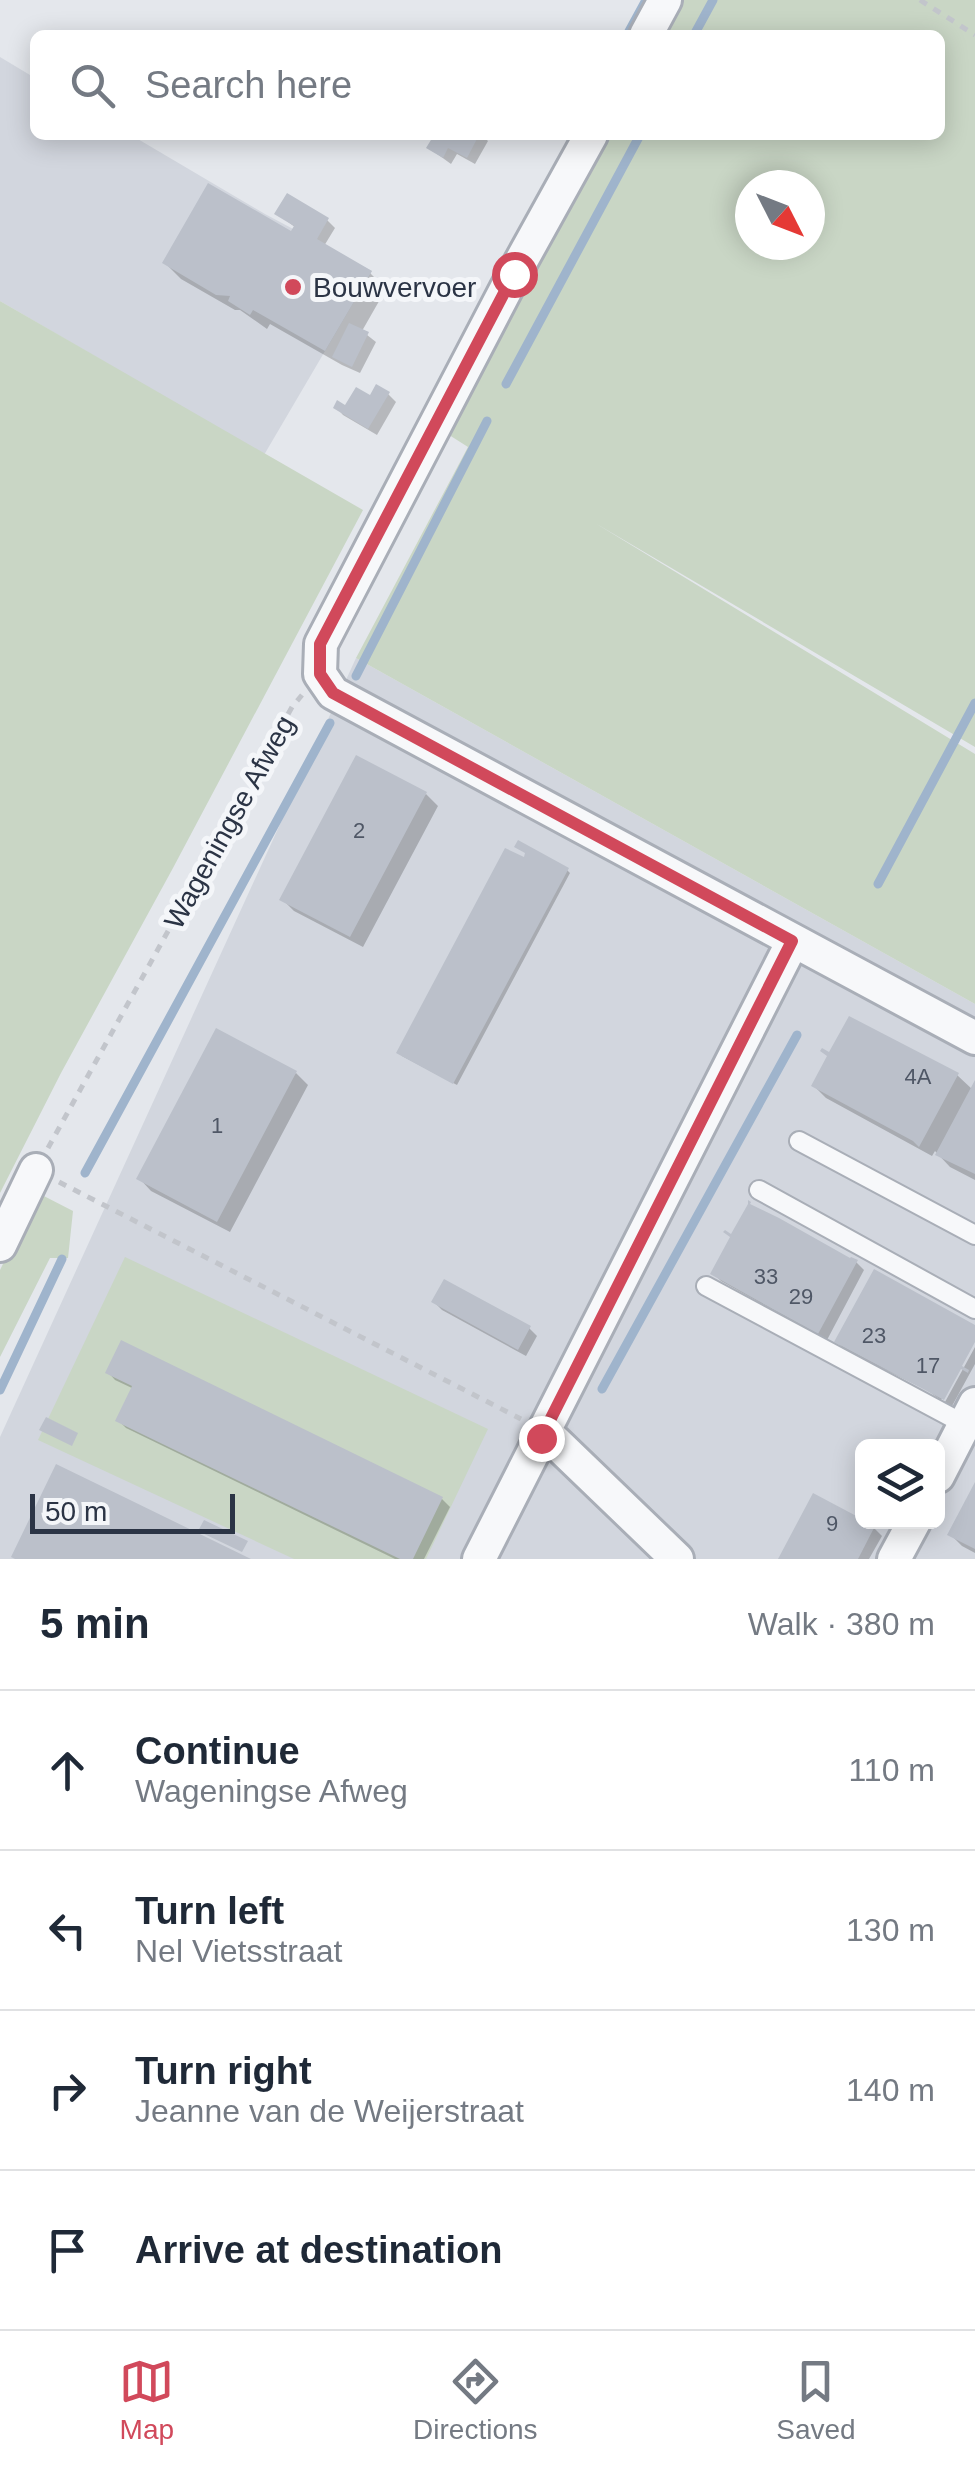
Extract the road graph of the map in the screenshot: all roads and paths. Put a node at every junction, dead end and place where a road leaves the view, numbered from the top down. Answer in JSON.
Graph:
{"nodes":[{"id":1,"x":665,"y":0,"type":"edge"},
{"id":2,"x":920,"y":0,"type":"edge"},
{"id":3,"x":649,"y":30,"type":"edge"},
{"id":4,"x":975,"y":36,"type":"edge"},
{"id":5,"x":588,"y":140,"type":"edge"},
{"id":6,"x":320,"y":674,"type":"junction"},
{"id":7,"x":792,"y":941,"type":"junction"},
{"id":8,"x":975,"y":1038,"type":"edge"},
{"id":9,"x":799,"y":1141,"type":"dead end"},
{"id":10,"x":36,"y":1170,"type":"junction"},
{"id":11,"x":759,"y":1190,"type":"dead end"},
{"id":12,"x":975,"y":1235,"type":"edge"},
{"id":13,"x":0,"y":1245,"type":"edge"},
{"id":14,"x":706,"y":1286,"type":"dead end"},
{"id":15,"x":975,"y":1309,"type":"edge"},
{"id":16,"x":970,"y":1414,"type":"edge"},
{"id":17,"x":546,"y":1432,"type":"junction"},
{"id":18,"x":945,"y":1462,"type":"edge"},
{"id":19,"x":910,"y":1529,"type":"edge"},
{"id":20,"x":479,"y":1559,"type":"edge"},
{"id":21,"x":678,"y":1559,"type":"edge"},
{"id":22,"x":894,"y":1559,"type":"edge"}],
"edges":[{"from":1,"to":3,"type":"street"},
{"from":2,"to":4,"type":"path"},
{"from":5,"to":6,"type":"street"},
{"from":6,"to":7,"type":"street"},
{"from":6,"to":10,"type":"path","name":"Wageningse Afweg"},
{"from":7,"to":8,"type":"street"},
{"from":7,"to":17,"type":"street"},
{"from":9,"to":12,"type":"lane"},
{"from":10,"to":13,"type":"street"},
{"from":10,"to":17,"type":"path"},
{"from":11,"to":15,"type":"lane"},
{"from":14,"to":16,"type":"lane"},
{"from":16,"to":18,"type":"street"},
{"from":17,"to":20,"type":"street"},
{"from":17,"to":21,"type":"street"},
{"from":19,"to":22,"type":"street"}]}
